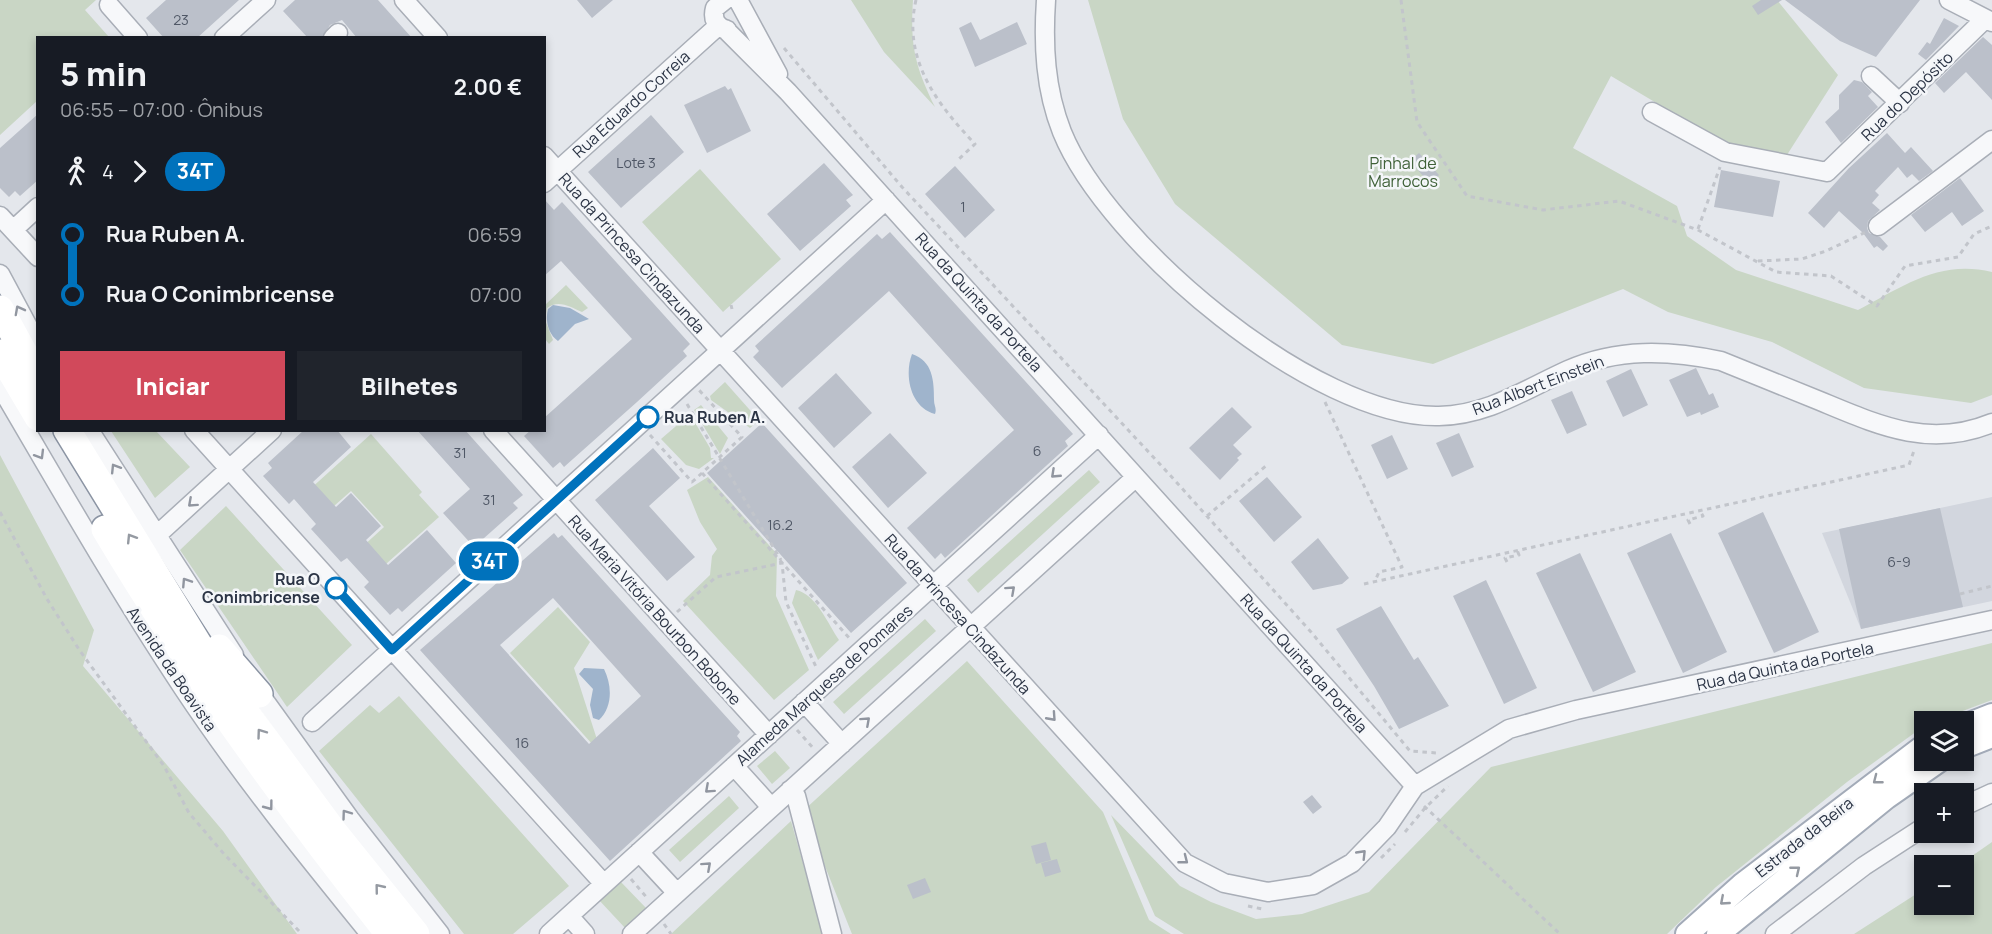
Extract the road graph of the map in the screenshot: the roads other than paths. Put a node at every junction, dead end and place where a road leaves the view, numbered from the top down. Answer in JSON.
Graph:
{"nodes":[{"id":1,"x":266,"y":0,"type":"edge"},
{"id":2,"x":404,"y":0,"type":"edge"},
{"id":3,"x":1046,"y":0,"type":"edge"},
{"id":4,"x":1949,"y":0,"type":"edge"},
{"id":5,"x":730,"y":3,"type":"edge"},
{"id":6,"x":109,"y":5,"type":"dead end"},
{"id":7,"x":1989,"y":21,"type":"edge"},
{"id":8,"x":722,"y":27,"type":"junction"},
{"id":9,"x":136,"y":36,"type":"edge"},
{"id":10,"x":227,"y":36,"type":"edge"},
{"id":11,"x":436,"y":36,"type":"edge"},
{"id":12,"x":1872,"y":76,"type":"dead end"},
{"id":13,"x":788,"y":92,"type":"junction"},
{"id":14,"x":1900,"y":103,"type":"junction"},
{"id":15,"x":1652,"y":112,"type":"dead end"},
{"id":16,"x":1992,"y":140,"type":"edge"},
{"id":17,"x":546,"y":162,"type":"edge"},
{"id":18,"x":551,"y":177,"type":"edge"},
{"id":19,"x":886,"y":200,"type":"junction"},
{"id":20,"x":36,"y":209,"type":"edge"},
{"id":21,"x":0,"y":216,"type":"edge"},
{"id":22,"x":1878,"y":226,"type":"road end"},
{"id":23,"x":13,"y":230,"type":"junction"},
{"id":24,"x":36,"y":255,"type":"edge"},
{"id":25,"x":0,"y":274,"type":"edge"},
{"id":26,"x":0,"y":309,"type":"edge"},
{"id":27,"x":36,"y":341,"type":"edge"},
{"id":28,"x":721,"y":351,"type":"junction"},
{"id":29,"x":0,"y":353,"type":"edge"},
{"id":30,"x":36,"y":376,"type":"edge"},
{"id":31,"x":0,"y":386,"type":"edge"},
{"id":32,"x":36,"y":414,"type":"edge"},
{"id":33,"x":1992,"y":423,"type":"edge"},
{"id":34,"x":47,"y":432,"type":"edge"},
{"id":35,"x":68,"y":432,"type":"edge"},
{"id":36,"x":90,"y":432,"type":"edge"},
{"id":37,"x":196,"y":432,"type":"edge"},
{"id":38,"x":270,"y":432,"type":"edge"},
{"id":39,"x":495,"y":432,"type":"edge"},
{"id":40,"x":1099,"y":435,"type":"junction"},
{"id":41,"x":229,"y":470,"type":"junction"},
{"id":42,"x":1136,"y":477,"type":"junction"},
{"id":43,"x":556,"y":500,"type":"junction"},
{"id":44,"x":156,"y":536,"type":"junction"},
{"id":45,"x":933,"y":586,"type":"junction"},
{"id":46,"x":162,"y":588,"type":"junction"},
{"id":47,"x":1992,"y":620,"type":"edge"},
{"id":48,"x":970,"y":627,"type":"junction"},
{"id":49,"x":392,"y":650,"type":"junction"},
{"id":50,"x":260,"y":694,"type":"junction"},
{"id":51,"x":804,"y":702,"type":"junction"},
{"id":52,"x":1992,"y":715,"type":"edge"},
{"id":53,"x":312,"y":722,"type":"dead end"},
{"id":54,"x":1974,"y":722,"type":"edge"},
{"id":55,"x":768,"y":735,"type":"junction"},
{"id":56,"x":1992,"y":736,"type":"edge"},
{"id":57,"x":1974,"y":743,"type":"edge"},
{"id":58,"x":842,"y":744,"type":"junction"},
{"id":59,"x":1914,"y":754,"type":"edge"},
{"id":60,"x":734,"y":766,"type":"junction"},
{"id":61,"x":1924,"y":771,"type":"edge"},
{"id":62,"x":1415,"y":786,"type":"junction"},
{"id":63,"x":790,"y":790,"type":"junction"},
{"id":64,"x":1992,"y":793,"type":"edge"},
{"id":65,"x":1974,"y":801,"type":"edge"},
{"id":66,"x":771,"y":807,"type":"junction"},
{"id":67,"x":1914,"y":834,"type":"edge"},
{"id":68,"x":639,"y":852,"type":"junction"},
{"id":69,"x":604,"y":884,"type":"junction"},
{"id":70,"x":677,"y":893,"type":"junction"},
{"id":71,"x":569,"y":916,"type":"junction"},
{"id":72,"x":370,"y":934,"type":"edge"},
{"id":73,"x":389,"y":934,"type":"edge"},
{"id":74,"x":416,"y":934,"type":"edge"},
{"id":75,"x":440,"y":934,"type":"edge"},
{"id":76,"x":549,"y":934,"type":"edge"},
{"id":77,"x":585,"y":934,"type":"edge"},
{"id":78,"x":632,"y":934,"type":"edge"},
{"id":79,"x":832,"y":934,"type":"edge"},
{"id":80,"x":1687,"y":934,"type":"edge"},
{"id":81,"x":1719,"y":934,"type":"edge"},
{"id":82,"x":1775,"y":934,"type":"edge"}],
"edges":[{"from":1,"to":10,"type":"street"},
{"from":2,"to":11,"type":"street"},
{"from":3,"to":33,"type":"street","name":"Rua Albert Einstein"},
{"from":4,"to":7,"type":"street"},
{"from":5,"to":8,"type":"street"},
{"from":5,"to":8,"type":"street","name":"Rua Eduardo Correia"},
{"from":5,"to":13,"type":"street","name":"Rua da Quinta da Portela"},
{"from":6,"to":9,"type":"street"},
{"from":7,"to":14,"type":"street","name":"Rua do Depósito"},
{"from":8,"to":13,"type":"street","name":"Rua da Quinta da Portela"},
{"from":8,"to":18,"type":"street","name":"Rua Eduardo Correia"},
{"from":12,"to":14,"type":"street"},
{"from":13,"to":19,"type":"street","name":"Rua da Quinta da Portela"},
{"from":14,"to":15,"type":"street","name":"Rua do Depósito"},
{"from":16,"to":22,"type":"street"},
{"from":17,"to":18,"type":"street","name":"Rua da Princesa Cindazunda"},
{"from":18,"to":28,"type":"street","name":"Rua da Princesa Cindazunda"},
{"from":19,"to":28,"type":"street"},
{"from":19,"to":40,"type":"street","name":"Rua da Quinta da Portela"},
{"from":20,"to":23,"type":"street"},
{"from":21,"to":23,"type":"street"},
{"from":23,"to":24,"type":"street"},
{"from":27,"to":25,"type":"street","one_way":true},
{"from":26,"to":30,"type":"highway"},
{"from":28,"to":43,"type":"street"},
{"from":28,"to":45,"type":"street","name":"Rua da Princesa Cindazunda"},
{"from":29,"to":32,"type":"highway"},
{"from":31,"to":72,"type":"street","name":"Avenida da Boavista","one_way":true},
{"from":34,"to":73,"type":"highway","name":"Avenida da Boavista"},
{"from":46,"to":35,"type":"highway","one_way":true},
{"from":44,"to":36,"type":"street","one_way":true},
{"from":37,"to":41,"type":"street"},
{"from":38,"to":41,"type":"street"},
{"from":39,"to":43,"type":"street","name":"Rua Maria Vitória Bourbon Bobone"},
{"from":40,"to":42,"type":"street","name":"Rua da Quinta da Portela"},
{"from":40,"to":45,"type":"street","name":"Alameda Marquesa de Pomares","one_way":true},
{"from":41,"to":44,"type":"street","one_way":true},
{"from":41,"to":49,"type":"street"},
{"from":48,"to":42,"type":"street","one_way":true},
{"from":42,"to":62,"type":"street","name":"Rua da Quinta da Portela"},
{"from":43,"to":49,"type":"street"},
{"from":43,"to":55,"type":"street","name":"Rua Maria Vitória Bourbon Bobone"},
{"from":50,"to":44,"type":"street","one_way":true},
{"from":45,"to":48,"type":"street","name":"Rua da Princesa Cindazunda"},
{"from":45,"to":51,"type":"street","name":"Alameda Marquesa de Pomares"},
{"from":46,"to":50,"type":"highway"},
{"from":74,"to":46,"type":"highway","one_way":true},
{"from":47,"to":62,"type":"street","name":"Rua da Quinta da Portela"},
{"from":58,"to":48,"type":"street","one_way":true},
{"from":48,"to":62,"type":"street","name":"Rua da Princesa Cindazunda","one_way":true},
{"from":49,"to":53,"type":"street"},
{"from":49,"to":69,"type":"street"},
{"from":75,"to":50,"type":"street","one_way":true},
{"from":51,"to":55,"type":"street","name":"Alameda Marquesa de Pomares"},
{"from":51,"to":58,"type":"street"},
{"from":52,"to":54,"type":"main road"},
{"from":55,"to":60,"type":"street","name":"Alameda Marquesa de Pomares"},
{"from":56,"to":57,"type":"main road"},
{"from":58,"to":63,"type":"street"},
{"from":59,"to":80,"type":"main road","name":"Estrada da Beira","one_way":true},
{"from":60,"to":66,"type":"street"},
{"from":60,"to":68,"type":"street","name":"Alameda Marquesa de Pomares","one_way":true},
{"from":81,"to":61,"type":"main road","name":"Estrada da Beira","one_way":true},
{"from":63,"to":66,"type":"street"},
{"from":63,"to":79,"type":"street"},
{"from":64,"to":65,"type":"street"},
{"from":70,"to":66,"type":"street","one_way":true},
{"from":67,"to":82,"type":"street"},
{"from":68,"to":69,"type":"street","name":"Alameda Marquesa de Pomares"},
{"from":68,"to":70,"type":"street"},
{"from":69,"to":71,"type":"street","name":"Alameda Marquesa de Pomares"},
{"from":70,"to":78,"type":"street"},
{"from":71,"to":76,"type":"street","name":"Alameda Marquesa de Pomares"},
{"from":71,"to":77,"type":"street"}]}
